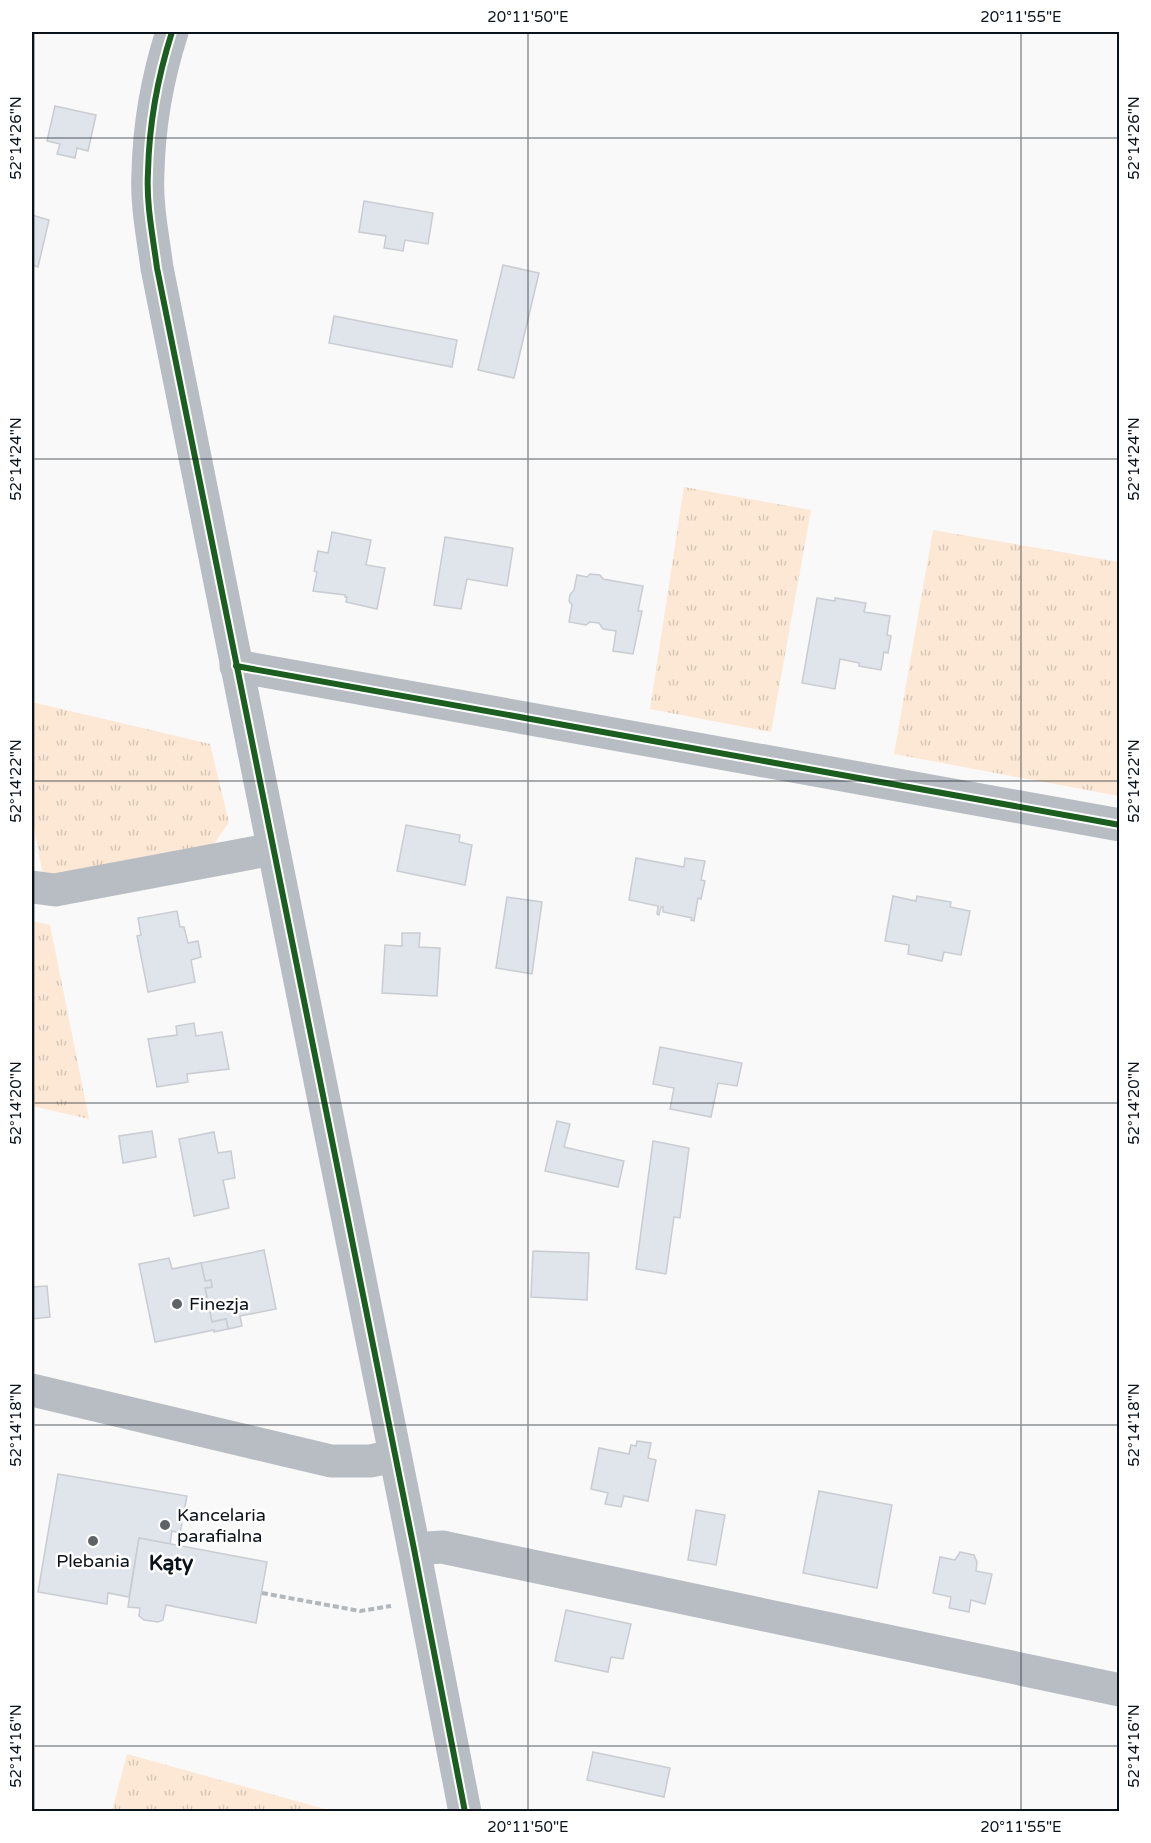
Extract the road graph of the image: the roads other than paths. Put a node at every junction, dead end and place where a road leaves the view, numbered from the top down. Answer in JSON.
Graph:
{"nodes":[{"id":1,"x":172,"y":32,"type":"edge"},
{"id":2,"x":236,"y":666,"type":"junction"},
{"id":3,"x":1119,"y":825,"type":"edge"},
{"id":4,"x":273,"y":849,"type":"junction"},
{"id":5,"x":32,"y":887,"type":"edge"},
{"id":6,"x":32,"y":1390,"type":"edge"},
{"id":7,"x":395,"y":1456,"type":"junction"},
{"id":8,"x":414,"y":1549,"type":"junction"},
{"id":9,"x":1119,"y":1690,"type":"edge"},
{"id":10,"x":465,"y":1812,"type":"edge"}],
"edges":[{"from":1,"to":2,"type":"street"},
{"from":2,"to":3,"type":"street"},
{"from":2,"to":4,"type":"street"},
{"from":4,"to":5,"type":"street"},
{"from":4,"to":7,"type":"street"},
{"from":6,"to":7,"type":"street"},
{"from":7,"to":8,"type":"street"},
{"from":8,"to":9,"type":"street"},
{"from":8,"to":10,"type":"street"}]}
